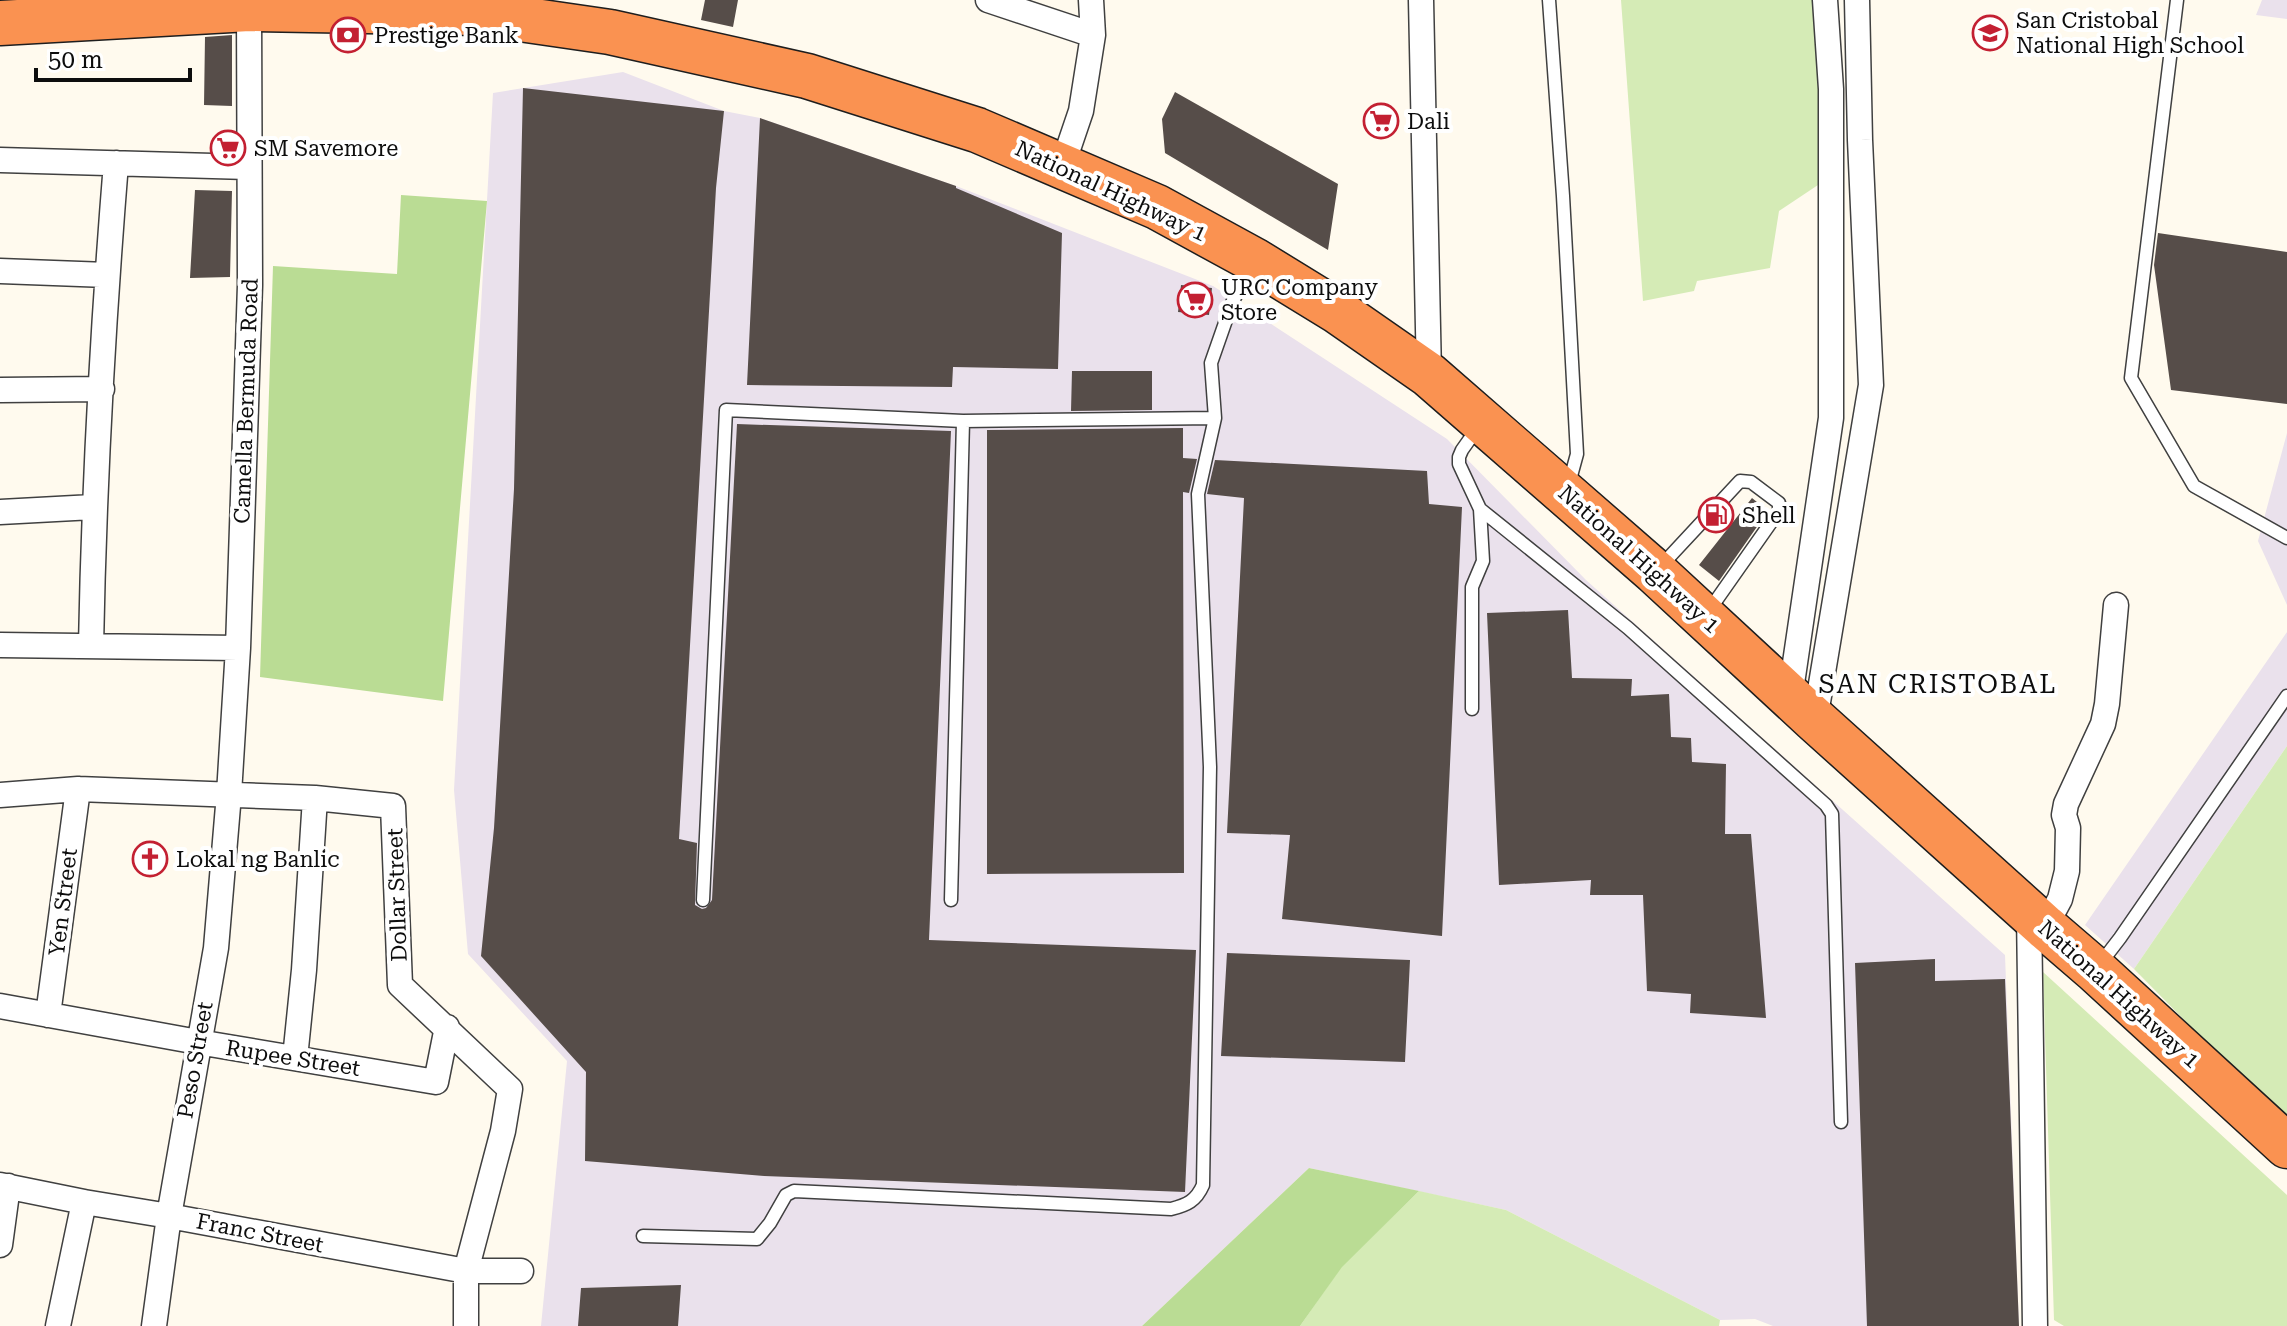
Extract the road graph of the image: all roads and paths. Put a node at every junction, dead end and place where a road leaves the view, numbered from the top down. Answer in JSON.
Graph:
{"nodes":[{"id":1,"x":988,"y":0,"type":"edge"},
{"id":2,"x":1091,"y":0,"type":"edge"},
{"id":3,"x":1421,"y":0,"type":"edge"},
{"id":4,"x":1549,"y":0,"type":"edge"},
{"id":5,"x":1825,"y":0,"type":"edge"},
{"id":6,"x":1857,"y":0,"type":"edge"},
{"id":7,"x":2177,"y":0,"type":"edge"},
{"id":8,"x":450,"y":6,"type":"edge"},
{"id":9,"x":249,"y":9,"type":"junction"},
{"id":10,"x":0,"y":23,"type":"edge"},
{"id":11,"x":1093,"y":35,"type":"junction"},
{"id":12,"x":0,"y":160,"type":"edge"},
{"id":13,"x":116,"y":163,"type":"junction"},
{"id":14,"x":248,"y":167,"type":"junction"},
{"id":15,"x":1062,"y":167,"type":"junction"},
{"id":16,"x":1254,"y":260,"type":"junction"},
{"id":17,"x":0,"y":271,"type":"edge"},
{"id":18,"x":107,"y":275,"type":"junction"},
{"id":19,"x":1429,"y":375,"type":"junction"},
{"id":20,"x":102,"y":389,"type":"junction"},
{"id":21,"x":0,"y":390,"type":"edge"},
{"id":22,"x":1215,"y":418,"type":"junction"},
{"id":23,"x":1483,"y":420,"type":"junction"},
{"id":24,"x":963,"y":421,"type":"junction"},
{"id":25,"x":1566,"y":493,"type":"junction"},
{"id":26,"x":93,"y":507,"type":"junction"},
{"id":27,"x":1480,"y":509,"type":"junction"},
{"id":28,"x":0,"y":512,"type":"edge"},
{"id":29,"x":2287,"y":538,"type":"edge"},
{"id":30,"x":1655,"y":572,"type":"junction"},
{"id":31,"x":2116,"y":605,"type":"dead end"},
{"id":32,"x":1704,"y":618,"type":"junction"},
{"id":33,"x":0,"y":645,"type":"edge"},
{"id":34,"x":91,"y":646,"type":"junction"},
{"id":35,"x":238,"y":648,"type":"junction"},
{"id":36,"x":2287,"y":696,"type":"edge"},
{"id":37,"x":1802,"y":708,"type":"junction"},
{"id":38,"x":1472,"y":709,"type":"dead end"},
{"id":39,"x":78,"y":789,"type":"junction"},
{"id":40,"x":229,"y":794,"type":"junction"},
{"id":41,"x":0,"y":795,"type":"edge"},
{"id":42,"x":315,"y":798,"type":"junction"},
{"id":43,"x":703,"y":900,"type":"dead end"},
{"id":44,"x":951,"y":900,"type":"dead end"},
{"id":45,"x":2037,"y":920,"type":"junction"},
{"id":46,"x":2095,"y":970,"type":"junction"},
{"id":47,"x":0,"y":1006,"type":"edge"},
{"id":48,"x":48,"y":1015,"type":"junction"},
{"id":49,"x":447,"y":1027,"type":"junction"},
{"id":50,"x":198,"y":1042,"type":"junction"},
{"id":51,"x":295,"y":1058,"type":"junction"},
{"id":52,"x":1841,"y":1122,"type":"dead end"},
{"id":53,"x":2287,"y":1146,"type":"edge"},
{"id":54,"x":4,"y":1185,"type":"edge"},
{"id":55,"x":84,"y":1202,"type":"junction"},
{"id":56,"x":169,"y":1216,"type":"junction"},
{"id":57,"x":643,"y":1236,"type":"dead end"},
{"id":58,"x":0,"y":1245,"type":"edge"},
{"id":59,"x":466,"y":1271,"type":"junction"},
{"id":60,"x":521,"y":1271,"type":"dead end"},
{"id":61,"x":58,"y":1326,"type":"edge"},
{"id":62,"x":154,"y":1326,"type":"edge"},
{"id":63,"x":466,"y":1326,"type":"edge"},
{"id":64,"x":2035,"y":1326,"type":"edge"}],
"edges":[{"from":1,"to":11,"type":"street"},
{"from":2,"to":11,"type":"street"},
{"from":3,"to":19,"type":"street"},
{"from":4,"to":25,"type":"lane"},
{"from":5,"to":37,"type":"street"},
{"from":6,"to":37,"type":"street"},
{"from":7,"to":29,"type":"lane"},
{"from":8,"to":9,"type":"highway","name":"National Highway 1"},
{"from":8,"to":15,"type":"highway","name":"National Highway 1"},
{"from":9,"to":10,"type":"highway","name":"National Highway 1"},
{"from":9,"to":14,"type":"street","name":"Camella Bermuda Road"},
{"from":11,"to":15,"type":"street"},
{"from":12,"to":13,"type":"street"},
{"from":13,"to":14,"type":"street"},
{"from":13,"to":18,"type":"street"},
{"from":14,"to":35,"type":"street","name":"Camella Bermuda Road"},
{"from":15,"to":16,"type":"highway","name":"National Highway 1"},
{"from":16,"to":19,"type":"highway","name":"National Highway 1"},
{"from":16,"to":22,"type":"lane"},
{"from":17,"to":18,"type":"street"},
{"from":18,"to":20,"type":"street"},
{"from":19,"to":23,"type":"highway","name":"National Highway 1"},
{"from":20,"to":21,"type":"street"},
{"from":20,"to":26,"type":"street"},
{"from":22,"to":24,"type":"lane"},
{"from":22,"to":57,"type":"lane"},
{"from":23,"to":25,"type":"highway","name":"National Highway 1"},
{"from":23,"to":27,"type":"lane"},
{"from":24,"to":43,"type":"lane"},
{"from":24,"to":44,"type":"lane"},
{"from":25,"to":30,"type":"highway","name":"National Highway 1"},
{"from":26,"to":28,"type":"street"},
{"from":26,"to":34,"type":"street"},
{"from":27,"to":38,"type":"lane"},
{"from":27,"to":52,"type":"lane"},
{"from":30,"to":32,"type":"highway","name":"National Highway 1"},
{"from":30,"to":32,"type":"lane"},
{"from":31,"to":45,"type":"street"},
{"from":32,"to":37,"type":"highway","name":"National Highway 1"},
{"from":33,"to":34,"type":"street"},
{"from":34,"to":35,"type":"street"},
{"from":35,"to":40,"type":"street","name":"Camella Bermuda Road"},
{"from":36,"to":46,"type":"lane"},
{"from":37,"to":45,"type":"highway","name":"National Highway 1"},
{"from":39,"to":40,"type":"street","name":"Dollar Street"},
{"from":39,"to":41,"type":"street","name":"Dollar Street"},
{"from":39,"to":48,"type":"street","name":"Yen Street"},
{"from":40,"to":42,"type":"street","name":"Dollar Street"},
{"from":40,"to":50,"type":"street","name":"Peso Street"},
{"from":42,"to":49,"type":"street","name":"Dollar Street"},
{"from":42,"to":51,"type":"street"},
{"from":45,"to":46,"type":"highway","name":"National Highway 1"},
{"from":45,"to":64,"type":"street"},
{"from":46,"to":53,"type":"highway","name":"National Highway 1"},
{"from":47,"to":48,"type":"street","name":"Rupee Street"},
{"from":48,"to":50,"type":"street","name":"Rupee Street"},
{"from":49,"to":51,"type":"street","name":"Rupee Street"},
{"from":49,"to":59,"type":"street","name":"Dollar Street"},
{"from":50,"to":51,"type":"street","name":"Rupee Street"},
{"from":50,"to":56,"type":"street","name":"Peso Street"},
{"from":54,"to":55,"type":"street","name":"Franc Street"},
{"from":54,"to":58,"type":"street"},
{"from":55,"to":56,"type":"street","name":"Franc Street"},
{"from":55,"to":61,"type":"street"},
{"from":56,"to":59,"type":"street","name":"Franc Street"},
{"from":56,"to":62,"type":"street","name":"Peso Street"},
{"from":59,"to":60,"type":"street","name":"Franc Street"},
{"from":59,"to":63,"type":"street","name":"Dollar Street"}]}
